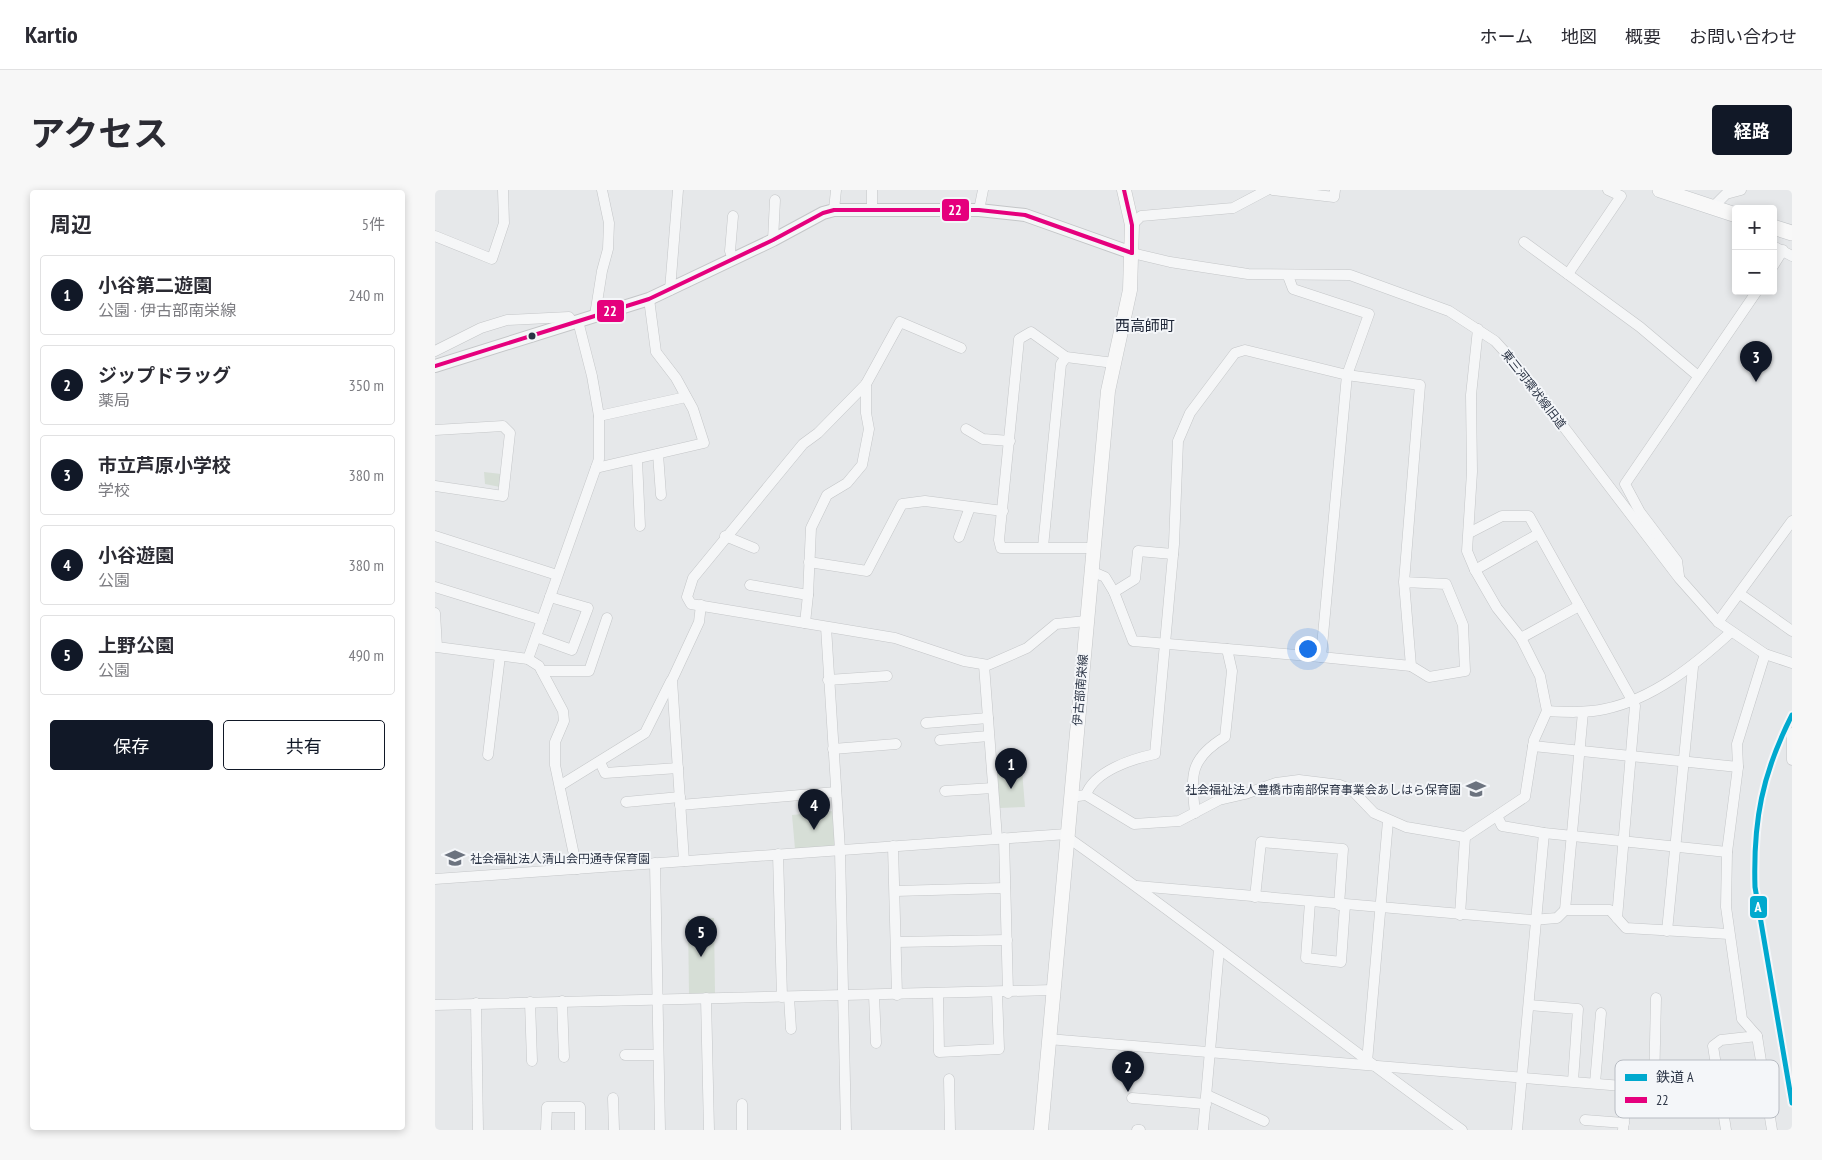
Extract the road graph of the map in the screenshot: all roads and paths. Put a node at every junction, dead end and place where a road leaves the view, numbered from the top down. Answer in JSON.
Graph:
{"nodes":[{"id":1,"x":503,"y":190,"type":"edge"},
{"id":2,"x":602,"y":190,"type":"edge"},
{"id":3,"x":678,"y":190,"type":"edge"},
{"id":4,"x":836,"y":190,"type":"edge"},
{"id":5,"x":872,"y":190,"type":"edge"},
{"id":6,"x":983,"y":190,"type":"edge"},
{"id":7,"x":1124,"y":190,"type":"edge"},
{"id":8,"x":1267,"y":190,"type":"edge"},
{"id":9,"x":1273,"y":190,"type":"edge"},
{"id":10,"x":1335,"y":190,"type":"edge"},
{"id":11,"x":1608,"y":190,"type":"edge"},
{"id":12,"x":1660,"y":190,"type":"edge"},
{"id":13,"x":1741,"y":190,"type":"edge"},
{"id":14,"x":775,"y":200,"type":"dead end"},
{"id":15,"x":1713,"y":207,"type":"junction"},
{"id":16,"x":872,"y":209,"type":"junction"},
{"id":17,"x":834,"y":210,"type":"junction"},
{"id":18,"x":979,"y":210,"type":"junction"},
{"id":19,"x":1732,"y":214,"type":"edge"},
{"id":20,"x":733,"y":216,"type":"dead end"},
{"id":21,"x":1132,"y":225,"type":"junction"},
{"id":22,"x":1777,"y":228,"type":"edge"},
{"id":23,"x":1792,"y":233,"type":"edge"},
{"id":24,"x":435,"y":236,"type":"edge"},
{"id":25,"x":773,"y":240,"type":"junction"},
{"id":26,"x":1524,"y":242,"type":"dead end"},
{"id":27,"x":1132,"y":253,"type":"junction"},
{"id":28,"x":1788,"y":253,"type":"edge"},
{"id":29,"x":733,"y":259,"type":"junction"},
{"id":30,"x":1777,"y":263,"type":"edge"},
{"id":31,"x":1568,"y":274,"type":"junction"},
{"id":32,"x":1288,"y":276,"type":"junction"},
{"id":33,"x":670,"y":290,"type":"junction"},
{"id":34,"x":1754,"y":295,"type":"edge"},
{"id":35,"x":649,"y":299,"type":"junction"},
{"id":36,"x":595,"y":315,"type":"junction"},
{"id":37,"x":575,"y":322,"type":"junction"},
{"id":38,"x":1478,"y":329,"type":"junction"},
{"id":39,"x":961,"y":348,"type":"dead end"},
{"id":40,"x":435,"y":351,"type":"edge"},
{"id":41,"x":1066,"y":357,"type":"junction"},
{"id":42,"x":1113,"y":363,"type":"junction"},
{"id":43,"x":435,"y":366,"type":"edge"},
{"id":44,"x":1347,"y":375,"type":"junction"},
{"id":45,"x":1698,"y":376,"type":"junction"},
{"id":46,"x":866,"y":384,"type":"junction"},
{"id":47,"x":686,"y":397,"type":"junction"},
{"id":48,"x":599,"y":416,"type":"junction"},
{"id":49,"x":965,"y":429,"type":"dead end"},
{"id":50,"x":435,"y":430,"type":"edge"},
{"id":51,"x":1010,"y":441,"type":"junction"},
{"id":52,"x":658,"y":454,"type":"junction"},
{"id":53,"x":637,"y":460,"type":"junction"},
{"id":54,"x":596,"y":468,"type":"junction"},
{"id":55,"x":435,"y":486,"type":"edge"},
{"id":56,"x":661,"y":495,"type":"dead end"},
{"id":57,"x":970,"y":507,"type":"junction"},
{"id":58,"x":1003,"y":511,"type":"junction"},
{"id":59,"x":1792,"y":521,"type":"edge"},
{"id":60,"x":640,"y":526,"type":"dead end"},
{"id":61,"x":1469,"y":532,"type":"junction"},
{"id":62,"x":1538,"y":534,"type":"junction"},
{"id":63,"x":435,"y":536,"type":"edge"},
{"id":64,"x":725,"y":536,"type":"junction"},
{"id":65,"x":959,"y":537,"type":"dead end"},
{"id":66,"x":1043,"y":547,"type":"junction"},
{"id":67,"x":754,"y":548,"type":"dead end"},
{"id":68,"x":1093,"y":548,"type":"junction"},
{"id":69,"x":1173,"y":554,"type":"junction"},
{"id":70,"x":809,"y":562,"type":"junction"},
{"id":71,"x":1475,"y":570,"type":"junction"},
{"id":72,"x":1091,"y":571,"type":"junction"},
{"id":73,"x":557,"y":575,"type":"junction"},
{"id":74,"x":1679,"y":578,"type":"junction"},
{"id":75,"x":1404,"y":582,"type":"junction"},
{"id":76,"x":749,"y":585,"type":"dead end"},
{"id":77,"x":435,"y":587,"type":"edge"},
{"id":78,"x":1114,"y":592,"type":"junction"},
{"id":79,"x":1740,"y":594,"type":"junction"},
{"id":80,"x":809,"y":596,"type":"junction"},
{"id":81,"x":550,"y":597,"type":"junction"},
{"id":82,"x":701,"y":605,"type":"junction"},
{"id":83,"x":1579,"y":606,"type":"junction"},
{"id":84,"x":435,"y":616,"type":"edge"},
{"id":85,"x":607,"y":618,"type":"dead end"},
{"id":86,"x":542,"y":620,"type":"junction"},
{"id":87,"x":1086,"y":621,"type":"junction"},
{"id":88,"x":1719,"y":622,"type":"junction"},
{"id":89,"x":805,"y":623,"type":"junction"},
{"id":90,"x":826,"y":627,"type":"junction"},
{"id":91,"x":1792,"y":631,"type":"edge"},
{"id":92,"x":1731,"y":632,"type":"junction"},
{"id":93,"x":536,"y":637,"type":"junction"},
{"id":94,"x":1521,"y":638,"type":"junction"},
{"id":95,"x":1165,"y":644,"type":"junction"},
{"id":96,"x":436,"y":648,"type":"edge"},
{"id":97,"x":1227,"y":649,"type":"junction"},
{"id":98,"x":1765,"y":654,"type":"junction"},
{"id":99,"x":500,"y":656,"type":"junction"},
{"id":100,"x":1321,"y":658,"type":"junction"},
{"id":101,"x":528,"y":659,"type":"junction"},
{"id":102,"x":1792,"y":663,"type":"edge"},
{"id":103,"x":984,"y":665,"type":"junction"},
{"id":104,"x":1411,"y":666,"type":"junction"},
{"id":105,"x":1693,"y":667,"type":"junction"},
{"id":106,"x":542,"y":671,"type":"junction"},
{"id":107,"x":887,"y":676,"type":"dead end"},
{"id":108,"x":672,"y":680,"type":"junction"},
{"id":109,"x":828,"y":680,"type":"junction"},
{"id":110,"x":1633,"y":700,"type":"junction"},
{"id":111,"x":1547,"y":711,"type":"junction"},
{"id":112,"x":1583,"y":712,"type":"junction"},
{"id":113,"x":988,"y":718,"type":"junction"},
{"id":114,"x":926,"y":723,"type":"dead end"},
{"id":115,"x":1792,"y":733,"type":"edge"},
{"id":116,"x":989,"y":736,"type":"junction"},
{"id":117,"x":940,"y":740,"type":"dead end"},
{"id":118,"x":896,"y":744,"type":"dead end"},
{"id":119,"x":1533,"y":746,"type":"junction"},
{"id":120,"x":833,"y":749,"type":"junction"},
{"id":121,"x":1580,"y":750,"type":"junction"},
{"id":122,"x":488,"y":755,"type":"dead end"},
{"id":123,"x":1630,"y":756,"type":"junction"},
{"id":124,"x":1792,"y":760,"type":"edge"},
{"id":125,"x":600,"y":762,"type":"junction"},
{"id":126,"x":1684,"y":762,"type":"junction"},
{"id":127,"x":1738,"y":767,"type":"junction"},
{"id":128,"x":677,"y":768,"type":"junction"},
{"id":129,"x":561,"y":785,"type":"junction"},
{"id":130,"x":993,"y":788,"type":"junction"},
{"id":131,"x":945,"y":791,"type":"dead end"},
{"id":132,"x":836,"y":792,"type":"junction"},
{"id":133,"x":1086,"y":795,"type":"junction"},
{"id":134,"x":1070,"y":797,"type":"junction"},
{"id":135,"x":680,"y":801,"type":"junction"},
{"id":136,"x":626,"y":802,"type":"dead end"},
{"id":137,"x":1195,"y":813,"type":"junction"},
{"id":138,"x":1497,"y":816,"type":"junction"},
{"id":139,"x":1388,"y":821,"type":"junction"},
{"id":140,"x":1543,"y":833,"type":"junction"},
{"id":141,"x":1067,"y":835,"type":"junction"},
{"id":142,"x":1571,"y":835,"type":"junction"},
{"id":143,"x":1465,"y":837,"type":"junction"},
{"id":144,"x":1001,"y":838,"type":"junction"},
{"id":145,"x":1623,"y":841,"type":"junction"},
{"id":146,"x":893,"y":846,"type":"junction"},
{"id":147,"x":1675,"y":848,"type":"junction"},
{"id":148,"x":840,"y":850,"type":"junction"},
{"id":149,"x":1727,"y":852,"type":"junction"},
{"id":150,"x":779,"y":854,"type":"junction"},
{"id":151,"x":684,"y":861,"type":"junction"},
{"id":152,"x":655,"y":863,"type":"junction"},
{"id":153,"x":577,"y":869,"type":"junction"},
{"id":154,"x":435,"y":879,"type":"edge"},
{"id":155,"x":1137,"y":886,"type":"junction"},
{"id":156,"x":1005,"y":888,"type":"junction"},
{"id":157,"x":895,"y":891,"type":"junction"},
{"id":158,"x":1255,"y":897,"type":"junction"},
{"id":159,"x":1310,"y":902,"type":"junction"},
{"id":160,"x":1342,"y":905,"type":"junction"},
{"id":161,"x":1379,"y":908,"type":"junction"},
{"id":162,"x":1565,"y":910,"type":"junction"},
{"id":163,"x":1460,"y":915,"type":"junction"},
{"id":164,"x":1617,"y":918,"type":"junction"},
{"id":165,"x":1536,"y":919,"type":"junction"},
{"id":166,"x":1667,"y":931,"type":"junction"},
{"id":167,"x":1729,"y":934,"type":"junction"},
{"id":168,"x":1007,"y":940,"type":"junction"},
{"id":169,"x":896,"y":942,"type":"junction"},
{"id":170,"x":1219,"y":949,"type":"junction"},
{"id":171,"x":1053,"y":990,"type":"junction"},
{"id":172,"x":1003,"y":993,"type":"junction"},
{"id":173,"x":938,"y":994,"type":"junction"},
{"id":174,"x":875,"y":995,"type":"junction"},
{"id":175,"x":897,"y":995,"type":"junction"},
{"id":176,"x":843,"y":996,"type":"junction"},
{"id":177,"x":786,"y":997,"type":"junction"},
{"id":178,"x":706,"y":998,"type":"junction"},
{"id":179,"x":1656,"y":998,"type":"dead end"},
{"id":180,"x":657,"y":1000,"type":"junction"},
{"id":181,"x":562,"y":1001,"type":"junction"},
{"id":182,"x":530,"y":1002,"type":"junction"},
{"id":183,"x":476,"y":1003,"type":"junction"},
{"id":184,"x":435,"y":1004,"type":"edge"},
{"id":185,"x":1529,"y":1005,"type":"junction"},
{"id":186,"x":1601,"y":1013,"type":"dead end"},
{"id":187,"x":791,"y":1029,"type":"dead end"},
{"id":188,"x":1757,"y":1036,"type":"junction"},
{"id":189,"x":1048,"y":1039,"type":"junction"},
{"id":190,"x":876,"y":1043,"type":"dead end"},
{"id":191,"x":1211,"y":1051,"type":"junction"},
{"id":192,"x":625,"y":1055,"type":"dead end"},
{"id":193,"x":658,"y":1055,"type":"junction"},
{"id":194,"x":564,"y":1057,"type":"dead end"},
{"id":195,"x":1655,"y":1060,"type":"edge"},
{"id":196,"x":1715,"y":1060,"type":"edge"},
{"id":197,"x":1761,"y":1060,"type":"edge"},
{"id":198,"x":532,"y":1061,"type":"dead end"},
{"id":199,"x":1370,"y":1064,"type":"junction"},
{"id":200,"x":1523,"y":1077,"type":"junction"},
{"id":201,"x":949,"y":1079,"type":"dead end"},
{"id":202,"x":1573,"y":1081,"type":"junction"},
{"id":203,"x":1595,"y":1083,"type":"junction"},
{"id":204,"x":1615,"y":1085,"type":"edge"},
{"id":205,"x":613,"y":1098,"type":"dead end"},
{"id":206,"x":1132,"y":1098,"type":"dead end"},
{"id":207,"x":1206,"y":1100,"type":"junction"},
{"id":208,"x":742,"y":1104,"type":"dead end"},
{"id":209,"x":1585,"y":1120,"type":"dead end"},
{"id":210,"x":1264,"y":1121,"type":"dead end"},
{"id":211,"x":1624,"y":1126,"type":"edge"},
{"id":212,"x":478,"y":1130,"type":"edge"},
{"id":213,"x":546,"y":1130,"type":"edge"},
{"id":214,"x":580,"y":1130,"type":"edge"},
{"id":215,"x":613,"y":1130,"type":"edge"},
{"id":216,"x":660,"y":1130,"type":"edge"},
{"id":217,"x":709,"y":1130,"type":"edge"},
{"id":218,"x":742,"y":1130,"type":"edge"},
{"id":219,"x":845,"y":1130,"type":"edge"},
{"id":220,"x":950,"y":1130,"type":"edge"},
{"id":221,"x":1041,"y":1130,"type":"edge"},
{"id":222,"x":1203,"y":1130,"type":"edge"},
{"id":223,"x":1462,"y":1130,"type":"edge"},
{"id":224,"x":1517,"y":1130,"type":"edge"}],
"edges":[{"from":1,"to":24,"type":"street"},
{"from":2,"to":36,"type":"street"},
{"from":3,"to":33,"type":"street"},
{"from":4,"to":17,"type":"street"},
{"from":5,"to":16,"type":"street"},
{"from":6,"to":18,"type":"street"},
{"from":7,"to":21,"type":"main road","name":"伊古部南栄線"},
{"from":8,"to":21,"type":"street"},
{"from":9,"to":10,"type":"street"},
{"from":11,"to":31,"type":"street"},
{"from":12,"to":15,"type":"main road"},
{"from":13,"to":15,"type":"street"},
{"from":14,"to":25,"type":"street"},
{"from":15,"to":19,"type":"main road"},
{"from":16,"to":17,"type":"street"},
{"from":16,"to":18,"type":"street"},
{"from":17,"to":25,"type":"street"},
{"from":18,"to":27,"type":"street"},
{"from":20,"to":29,"type":"street"},
{"from":21,"to":27,"type":"main road","name":"伊古部南栄線"},
{"from":22,"to":23,"type":"main road"},
{"from":25,"to":29,"type":"street"},
{"from":26,"to":31,"type":"street"},
{"from":27,"to":32,"type":"street","name":"東三河環状線旧道"},
{"from":27,"to":42,"type":"main road","name":"伊古部南栄線"},
{"from":28,"to":30,"type":"street"},
{"from":29,"to":33,"type":"street"},
{"from":31,"to":45,"type":"street"},
{"from":32,"to":38,"type":"street","name":"東三河環状線旧道"},
{"from":32,"to":44,"type":"street"},
{"from":33,"to":35,"type":"street"},
{"from":34,"to":45,"type":"street"},
{"from":35,"to":36,"type":"street"},
{"from":35,"to":47,"type":"street"},
{"from":36,"to":37,"type":"street"},
{"from":37,"to":40,"type":"street"},
{"from":37,"to":43,"type":"street"},
{"from":37,"to":48,"type":"street"},
{"from":38,"to":61,"type":"street"},
{"from":38,"to":74,"type":"street","name":"東三河環状線旧道"},
{"from":39,"to":46,"type":"street"},
{"from":41,"to":42,"type":"street"},
{"from":41,"to":51,"type":"street"},
{"from":41,"to":66,"type":"street"},
{"from":42,"to":68,"type":"main road","name":"伊古部南栄線"},
{"from":44,"to":69,"type":"street"},
{"from":44,"to":75,"type":"street"},
{"from":44,"to":100,"type":"street"},
{"from":45,"to":74,"type":"street"},
{"from":46,"to":64,"type":"street"},
{"from":46,"to":70,"type":"street"},
{"from":47,"to":48,"type":"street"},
{"from":47,"to":52,"type":"street"},
{"from":48,"to":54,"type":"street"},
{"from":49,"to":51,"type":"street"},
{"from":50,"to":55,"type":"street"},
{"from":51,"to":58,"type":"street"},
{"from":52,"to":53,"type":"street"},
{"from":52,"to":56,"type":"street"},
{"from":53,"to":54,"type":"street"},
{"from":53,"to":60,"type":"street"},
{"from":54,"to":73,"type":"street"},
{"from":57,"to":58,"type":"street"},
{"from":57,"to":65,"type":"street"},
{"from":57,"to":70,"type":"street"},
{"from":58,"to":66,"type":"street"},
{"from":59,"to":79,"type":"street"},
{"from":61,"to":62,"type":"street"},
{"from":61,"to":71,"type":"street"},
{"from":62,"to":71,"type":"street"},
{"from":62,"to":83,"type":"street"},
{"from":63,"to":73,"type":"street"},
{"from":64,"to":67,"type":"street"},
{"from":64,"to":82,"type":"street"},
{"from":66,"to":68,"type":"street"},
{"from":68,"to":72,"type":"main road","name":"伊古部南栄線"},
{"from":69,"to":78,"type":"street"},
{"from":69,"to":95,"type":"street"},
{"from":70,"to":80,"type":"street"},
{"from":71,"to":94,"type":"street"},
{"from":72,"to":78,"type":"street"},
{"from":72,"to":87,"type":"main road","name":"伊古部南栄線"},
{"from":73,"to":81,"type":"street"},
{"from":74,"to":88,"type":"street","name":"東三河環状線旧道"},
{"from":75,"to":104,"type":"street"},
{"from":75,"to":104,"type":"street"},
{"from":76,"to":80,"type":"street"},
{"from":77,"to":86,"type":"street"},
{"from":78,"to":95,"type":"street"},
{"from":79,"to":88,"type":"street"},
{"from":79,"to":91,"type":"street"},
{"from":80,"to":89,"type":"street"},
{"from":81,"to":86,"type":"street"},
{"from":81,"to":93,"type":"street"},
{"from":82,"to":89,"type":"street"},
{"from":82,"to":108,"type":"street"},
{"from":83,"to":94,"type":"street"},
{"from":83,"to":110,"type":"street"},
{"from":84,"to":96,"type":"street"},
{"from":85,"to":106,"type":"street"},
{"from":86,"to":93,"type":"street"},
{"from":87,"to":103,"type":"street"},
{"from":87,"to":134,"type":"main road","name":"伊古部南栄線"},
{"from":88,"to":92,"type":"street","name":"東三河環状線旧道"},
{"from":89,"to":90,"type":"street"},
{"from":90,"to":103,"type":"street"},
{"from":90,"to":109,"type":"street"},
{"from":92,"to":98,"type":"street","name":"東三河環状線旧道"},
{"from":92,"to":105,"type":"street"},
{"from":93,"to":101,"type":"street"},
{"from":94,"to":111,"type":"street"},
{"from":95,"to":97,"type":"street"},
{"from":95,"to":133,"type":"street"},
{"from":96,"to":99,"type":"street"},
{"from":97,"to":100,"type":"street"},
{"from":97,"to":137,"type":"street"},
{"from":98,"to":102,"type":"street","name":"東三河環状線旧道"},
{"from":98,"to":127,"type":"street"},
{"from":99,"to":101,"type":"street"},
{"from":99,"to":122,"type":"street"},
{"from":100,"to":104,"type":"street"},
{"from":101,"to":106,"type":"street"},
{"from":103,"to":113,"type":"street"},
{"from":105,"to":110,"type":"street"},
{"from":105,"to":126,"type":"street"},
{"from":106,"to":129,"type":"street"},
{"from":107,"to":109,"type":"street"},
{"from":108,"to":125,"type":"street"},
{"from":108,"to":128,"type":"street"},
{"from":109,"to":120,"type":"street"},
{"from":110,"to":112,"type":"street"},
{"from":110,"to":123,"type":"street"},
{"from":111,"to":112,"type":"street"},
{"from":111,"to":119,"type":"street"},
{"from":112,"to":121,"type":"street"},
{"from":113,"to":114,"type":"street"},
{"from":113,"to":116,"type":"street"},
{"from":115,"to":124,"type":"street"},
{"from":116,"to":117,"type":"street"},
{"from":116,"to":130,"type":"street"},
{"from":118,"to":120,"type":"street"},
{"from":119,"to":121,"type":"street"},
{"from":119,"to":138,"type":"street"},
{"from":120,"to":132,"type":"street"},
{"from":121,"to":123,"type":"street"},
{"from":121,"to":142,"type":"street"},
{"from":123,"to":126,"type":"street"},
{"from":123,"to":145,"type":"street"},
{"from":125,"to":128,"type":"street"},
{"from":125,"to":129,"type":"street"},
{"from":126,"to":127,"type":"street"},
{"from":126,"to":147,"type":"street"},
{"from":127,"to":149,"type":"street"},
{"from":128,"to":135,"type":"street"},
{"from":129,"to":153,"type":"street"},
{"from":130,"to":131,"type":"street"},
{"from":130,"to":144,"type":"street"},
{"from":132,"to":135,"type":"street"},
{"from":132,"to":148,"type":"street"},
{"from":133,"to":134,"type":"street"},
{"from":133,"to":137,"type":"street"},
{"from":134,"to":141,"type":"main road","name":"伊古部南栄線"},
{"from":135,"to":136,"type":"street"},
{"from":135,"to":151,"type":"street"},
{"from":137,"to":139,"type":"street"},
{"from":138,"to":140,"type":"street"},
{"from":138,"to":143,"type":"street"},
{"from":139,"to":143,"type":"street"},
{"from":139,"to":161,"type":"street"},
{"from":140,"to":142,"type":"street"},
{"from":140,"to":165,"type":"street"},
{"from":141,"to":144,"type":"street"},
{"from":141,"to":155,"type":"street"},
{"from":141,"to":171,"type":"main road","name":"伊古部南栄線"},
{"from":142,"to":145,"type":"street"},
{"from":142,"to":162,"type":"street"},
{"from":143,"to":163,"type":"street"},
{"from":144,"to":146,"type":"street"},
{"from":144,"to":156,"type":"street"},
{"from":145,"to":147,"type":"street"},
{"from":145,"to":164,"type":"street"},
{"from":146,"to":148,"type":"street"},
{"from":146,"to":157,"type":"street"},
{"from":147,"to":149,"type":"street"},
{"from":147,"to":166,"type":"street"},
{"from":148,"to":150,"type":"street"},
{"from":148,"to":176,"type":"street"},
{"from":149,"to":167,"type":"street"},
{"from":150,"to":151,"type":"street"},
{"from":150,"to":177,"type":"street"},
{"from":151,"to":152,"type":"street"},
{"from":152,"to":153,"type":"street"},
{"from":152,"to":180,"type":"street"},
{"from":153,"to":154,"type":"street"},
{"from":155,"to":158,"type":"street"},
{"from":155,"to":170,"type":"street"},
{"from":156,"to":157,"type":"street"},
{"from":156,"to":168,"type":"street"},
{"from":157,"to":169,"type":"street"},
{"from":158,"to":159,"type":"street"},
{"from":158,"to":160,"type":"street"},
{"from":159,"to":160,"type":"street"},
{"from":159,"to":160,"type":"street"},
{"from":160,"to":161,"type":"street"},
{"from":161,"to":163,"type":"street"},
{"from":161,"to":199,"type":"street"},
{"from":162,"to":164,"type":"street"},
{"from":162,"to":165,"type":"street"},
{"from":163,"to":165,"type":"street"},
{"from":164,"to":166,"type":"street"},
{"from":165,"to":185,"type":"street"},
{"from":166,"to":167,"type":"street"},
{"from":167,"to":188,"type":"street"},
{"from":168,"to":169,"type":"street"},
{"from":168,"to":172,"type":"street"},
{"from":169,"to":175,"type":"street"},
{"from":170,"to":191,"type":"street"},
{"from":170,"to":199,"type":"street"},
{"from":171,"to":172,"type":"street"},
{"from":171,"to":189,"type":"main road","name":"伊古部南栄線"},
{"from":172,"to":173,"type":"street"},
{"from":172,"to":173,"type":"street"},
{"from":173,"to":175,"type":"street"},
{"from":174,"to":175,"type":"street"},
{"from":174,"to":176,"type":"street"},
{"from":174,"to":190,"type":"street"},
{"from":176,"to":177,"type":"street"},
{"from":176,"to":219,"type":"street"},
{"from":177,"to":178,"type":"street"},
{"from":177,"to":187,"type":"street"},
{"from":178,"to":180,"type":"street"},
{"from":178,"to":217,"type":"street"},
{"from":179,"to":195,"type":"street"},
{"from":180,"to":181,"type":"street"},
{"from":180,"to":193,"type":"street"},
{"from":181,"to":182,"type":"street"},
{"from":181,"to":194,"type":"street"},
{"from":182,"to":183,"type":"street"},
{"from":182,"to":198,"type":"street"},
{"from":183,"to":184,"type":"street"},
{"from":183,"to":212,"type":"street"},
{"from":185,"to":200,"type":"street"},
{"from":185,"to":202,"type":"street"},
{"from":186,"to":203,"type":"street"},
{"from":188,"to":196,"type":"street"},
{"from":188,"to":197,"type":"street"},
{"from":189,"to":191,"type":"street"},
{"from":189,"to":221,"type":"main road","name":"伊古部南栄線"},
{"from":191,"to":199,"type":"street"},
{"from":191,"to":207,"type":"street"},
{"from":192,"to":193,"type":"street"},
{"from":193,"to":216,"type":"street"},
{"from":199,"to":200,"type":"street"},
{"from":199,"to":223,"type":"street"},
{"from":200,"to":202,"type":"street"},
{"from":200,"to":224,"type":"street"},
{"from":201,"to":220,"type":"street"},
{"from":202,"to":203,"type":"street"},
{"from":203,"to":204,"type":"street"},
{"from":205,"to":215,"type":"street"},
{"from":206,"to":207,"type":"street"},
{"from":207,"to":210,"type":"street"},
{"from":207,"to":222,"type":"street"},
{"from":208,"to":218,"type":"street"},
{"from":209,"to":211,"type":"street"},
{"from":213,"to":214,"type":"street"}]}
